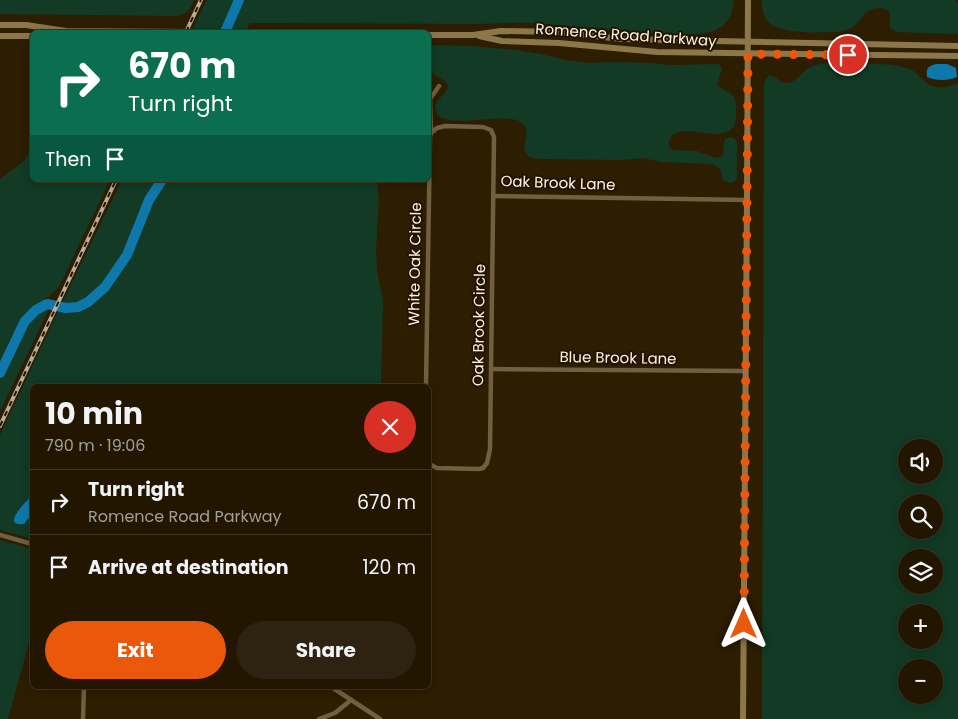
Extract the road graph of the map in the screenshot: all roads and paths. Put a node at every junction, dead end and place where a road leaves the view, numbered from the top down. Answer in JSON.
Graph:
{"nodes":[{"id":1,"x":748,"y":0,"type":"edge"},
{"id":2,"x":0,"y":25,"type":"edge"},
{"id":3,"x":59,"y":30,"type":"edge"},
{"id":4,"x":431,"y":35,"type":"edge"},
{"id":5,"x":473,"y":35,"type":"junction"},
{"id":6,"x":0,"y":36,"type":"edge"},
{"id":7,"x":30,"y":36,"type":"edge"},
{"id":8,"x":748,"y":42,"type":"junction"},
{"id":9,"x":958,"y":46,"type":"edge"},
{"id":10,"x":748,"y":54,"type":"junction"},
{"id":11,"x":958,"y":56,"type":"edge"},
{"id":12,"x":439,"y":86,"type":"dead end"},
{"id":13,"x":431,"y":98,"type":"edge"},
{"id":14,"x":431,"y":133,"type":"edge"},
{"id":15,"x":429,"y":182,"type":"edge"},
{"id":16,"x":494,"y":196,"type":"junction"},
{"id":17,"x":747,"y":200,"type":"junction"},
{"id":18,"x":491,"y":369,"type":"junction"},
{"id":19,"x":745,"y":372,"type":"junction"},
{"id":20,"x":426,"y":384,"type":"edge"},
{"id":21,"x":431,"y":465,"type":"edge"},
{"id":22,"x":0,"y":535,"type":"edge"},
{"id":23,"x":30,"y":543,"type":"edge"},
{"id":24,"x":84,"y":689,"type":"edge"},
{"id":25,"x":334,"y":689,"type":"edge"},
{"id":26,"x":351,"y":700,"type":"junction"},
{"id":27,"x":83,"y":719,"type":"edge"},
{"id":28,"x":319,"y":719,"type":"edge"},
{"id":29,"x":380,"y":719,"type":"edge"},
{"id":30,"x":743,"y":719,"type":"edge"}],
"edges":[{"from":1,"to":8,"type":"street"},
{"from":2,"to":3,"type":"street"},
{"from":4,"to":5,"type":"street","name":"Romence Road Parkway"},
{"from":5,"to":8,"type":"street","name":"Romence Road Parkway"},
{"from":5,"to":10,"type":"street","name":"Romence Road Parkway"},
{"from":6,"to":7,"type":"street"},
{"from":8,"to":9,"type":"street","name":"Romence Road Parkway"},
{"from":8,"to":10,"type":"street"},
{"from":10,"to":11,"type":"street","name":"Romence Road Parkway"},
{"from":10,"to":17,"type":"street"},
{"from":12,"to":13,"type":"street","name":"White Oak Circle"},
{"from":14,"to":16,"type":"street","name":"Oak Brook Lane"},
{"from":15,"to":20,"type":"street","name":"White Oak Circle"},
{"from":16,"to":17,"type":"street","name":"Oak Brook Lane"},
{"from":16,"to":18,"type":"street","name":"Oak Brook Circle"},
{"from":17,"to":19,"type":"street"},
{"from":18,"to":19,"type":"street","name":"Blue Brook Lane"},
{"from":18,"to":21,"type":"street","name":"Oak Brook Circle"},
{"from":19,"to":30,"type":"street"},
{"from":22,"to":23,"type":"street"},
{"from":24,"to":27,"type":"street"},
{"from":25,"to":26,"type":"street"},
{"from":26,"to":28,"type":"street"},
{"from":26,"to":29,"type":"street"}]}
